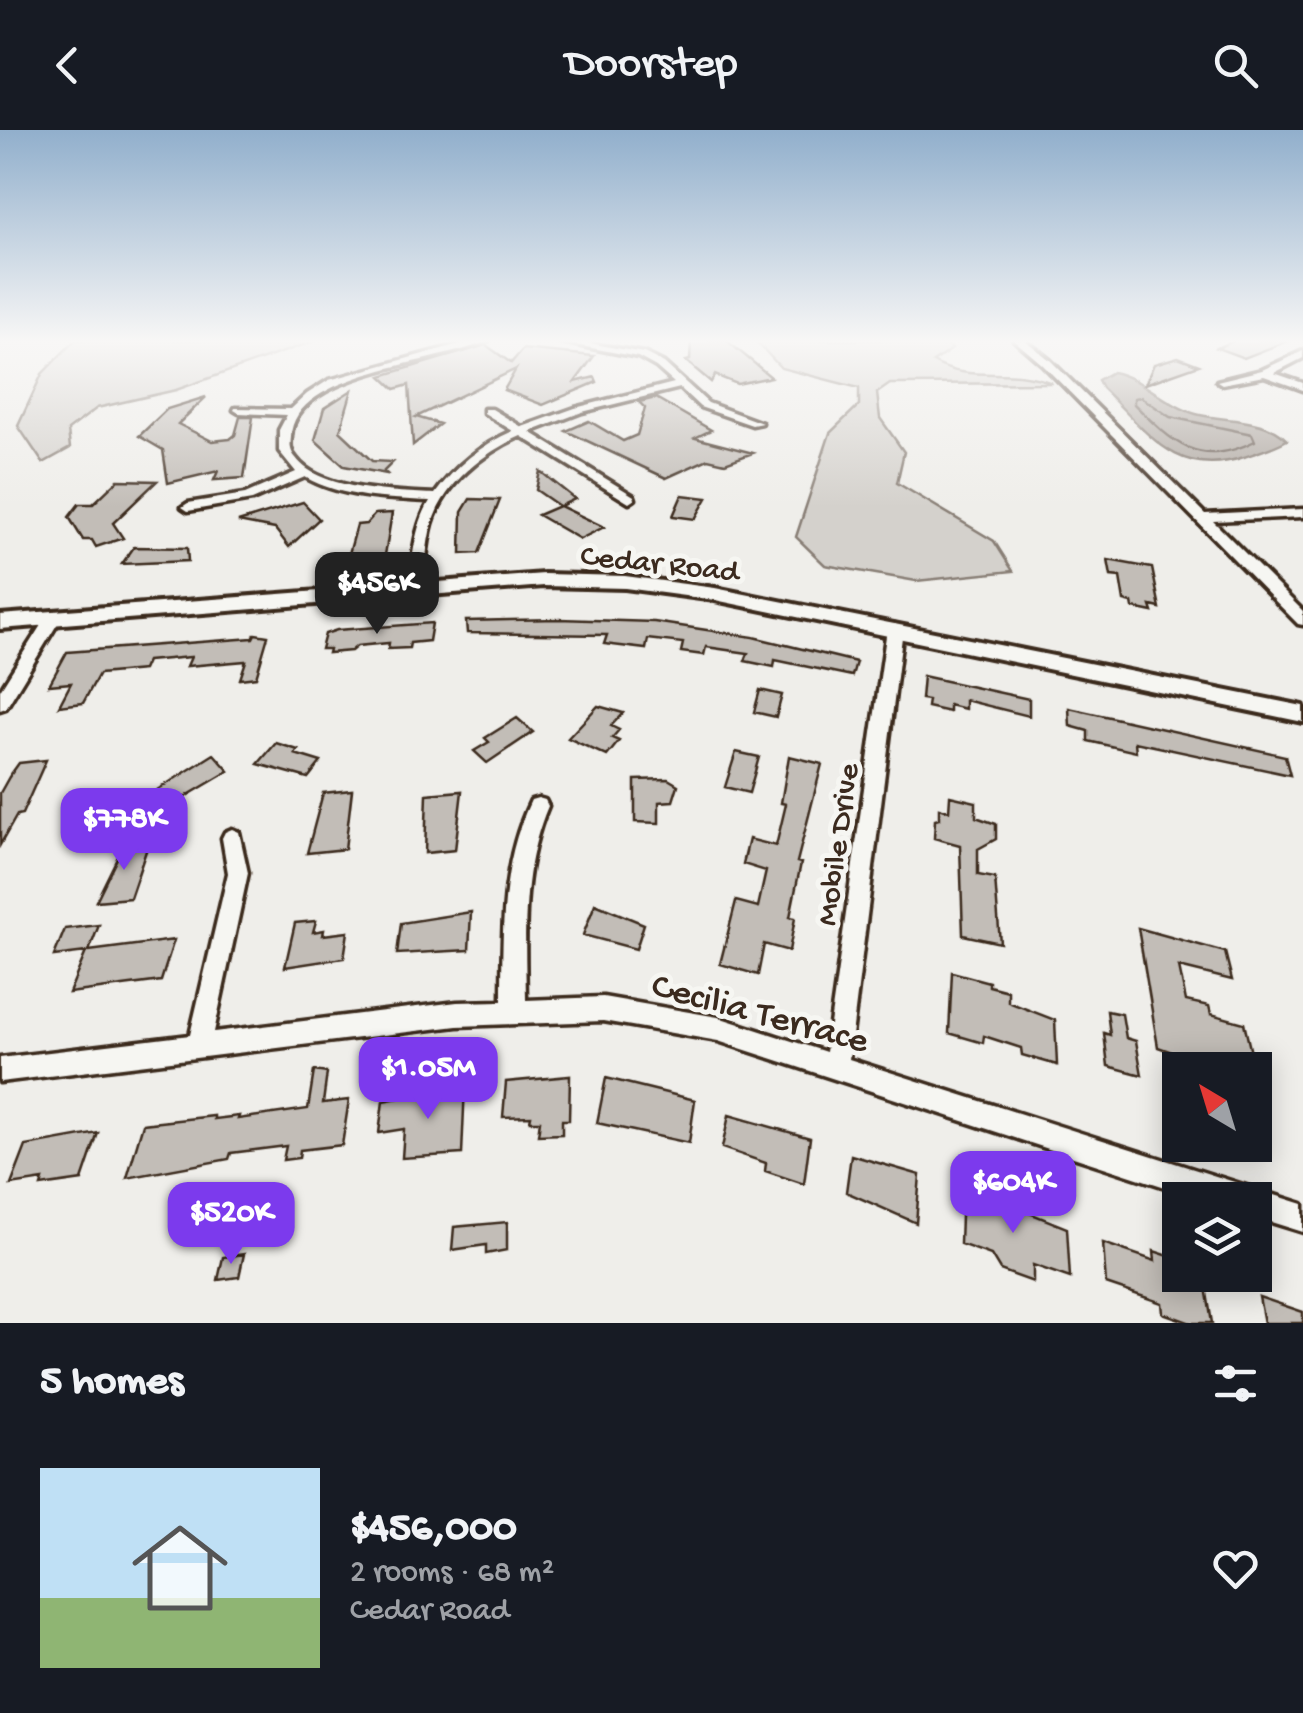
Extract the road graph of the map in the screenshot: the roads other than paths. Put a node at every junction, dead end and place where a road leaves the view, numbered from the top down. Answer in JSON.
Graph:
{"nodes":[{"id":1,"x":310,"y":396,"type":"edge"},
{"id":2,"x":634,"y":396,"type":"edge"},
{"id":3,"x":695,"y":396,"type":"edge"},
{"id":4,"x":1080,"y":396,"type":"edge"},
{"id":5,"x":238,"y":410,"type":"dead end"},
{"id":6,"x":488,"y":411,"type":"dead end"},
{"id":7,"x":295,"y":412,"type":"junction"},
{"id":8,"x":756,"y":423,"type":"dead end"},
{"id":9,"x":522,"y":432,"type":"junction"},
{"id":10,"x":305,"y":473,"type":"junction"},
{"id":11,"x":437,"y":498,"type":"junction"},
{"id":12,"x":629,"y":498,"type":"dead end"},
{"id":13,"x":188,"y":507,"type":"dead end"},
{"id":14,"x":1303,"y":512,"type":"edge"},
{"id":15,"x":1202,"y":518,"type":"junction"},
{"id":16,"x":415,"y":588,"type":"junction"},
{"id":17,"x":53,"y":618,"type":"junction"},
{"id":18,"x":1303,"y":620,"type":"edge"},
{"id":19,"x":0,"y":622,"type":"edge"},
{"id":20,"x":895,"y":629,"type":"junction"},
{"id":21,"x":0,"y":704,"type":"edge"},
{"id":22,"x":1303,"y":714,"type":"edge"},
{"id":23,"x":538,"y":806,"type":"dead end"},
{"id":24,"x":232,"y":838,"type":"dead end"},
{"id":25,"x":514,"y":1010,"type":"junction"},
{"id":26,"x":199,"y":1047,"type":"junction"},
{"id":27,"x":836,"y":1067,"type":"junction"},
{"id":28,"x":0,"y":1070,"type":"edge"},
{"id":29,"x":1191,"y":1182,"type":"edge"},
{"id":30,"x":1272,"y":1208,"type":"edge"},
{"id":31,"x":1303,"y":1218,"type":"edge"}],
"edges":[{"from":1,"to":7,"type":"street"},
{"from":2,"to":9,"type":"street"},
{"from":3,"to":8,"type":"street"},
{"from":4,"to":15,"type":"street"},
{"from":5,"to":7,"type":"street"},
{"from":6,"to":9,"type":"street"},
{"from":7,"to":10,"type":"street"},
{"from":9,"to":11,"type":"street"},
{"from":9,"to":12,"type":"street"},
{"from":10,"to":11,"type":"street"},
{"from":10,"to":13,"type":"street"},
{"from":11,"to":16,"type":"street"},
{"from":14,"to":15,"type":"street"},
{"from":15,"to":18,"type":"street"},
{"from":16,"to":17,"type":"street","name":"Cedar Road"},
{"from":16,"to":20,"type":"street","name":"Cedar Road"},
{"from":17,"to":19,"type":"street","name":"Cedar Road"},
{"from":17,"to":21,"type":"street"},
{"from":20,"to":22,"type":"street","name":"Cedar Road"},
{"from":20,"to":27,"type":"street","name":"Mobile Drive"},
{"from":23,"to":25,"type":"street"},
{"from":24,"to":26,"type":"street"},
{"from":25,"to":26,"type":"street","name":"Cecilia Terrace"},
{"from":25,"to":27,"type":"street","name":"Cecilia Terrace"},
{"from":26,"to":28,"type":"street","name":"Cecilia Terrace"},
{"from":27,"to":29,"type":"street","name":"Cecilia Terrace"},
{"from":30,"to":31,"type":"street"}]}
